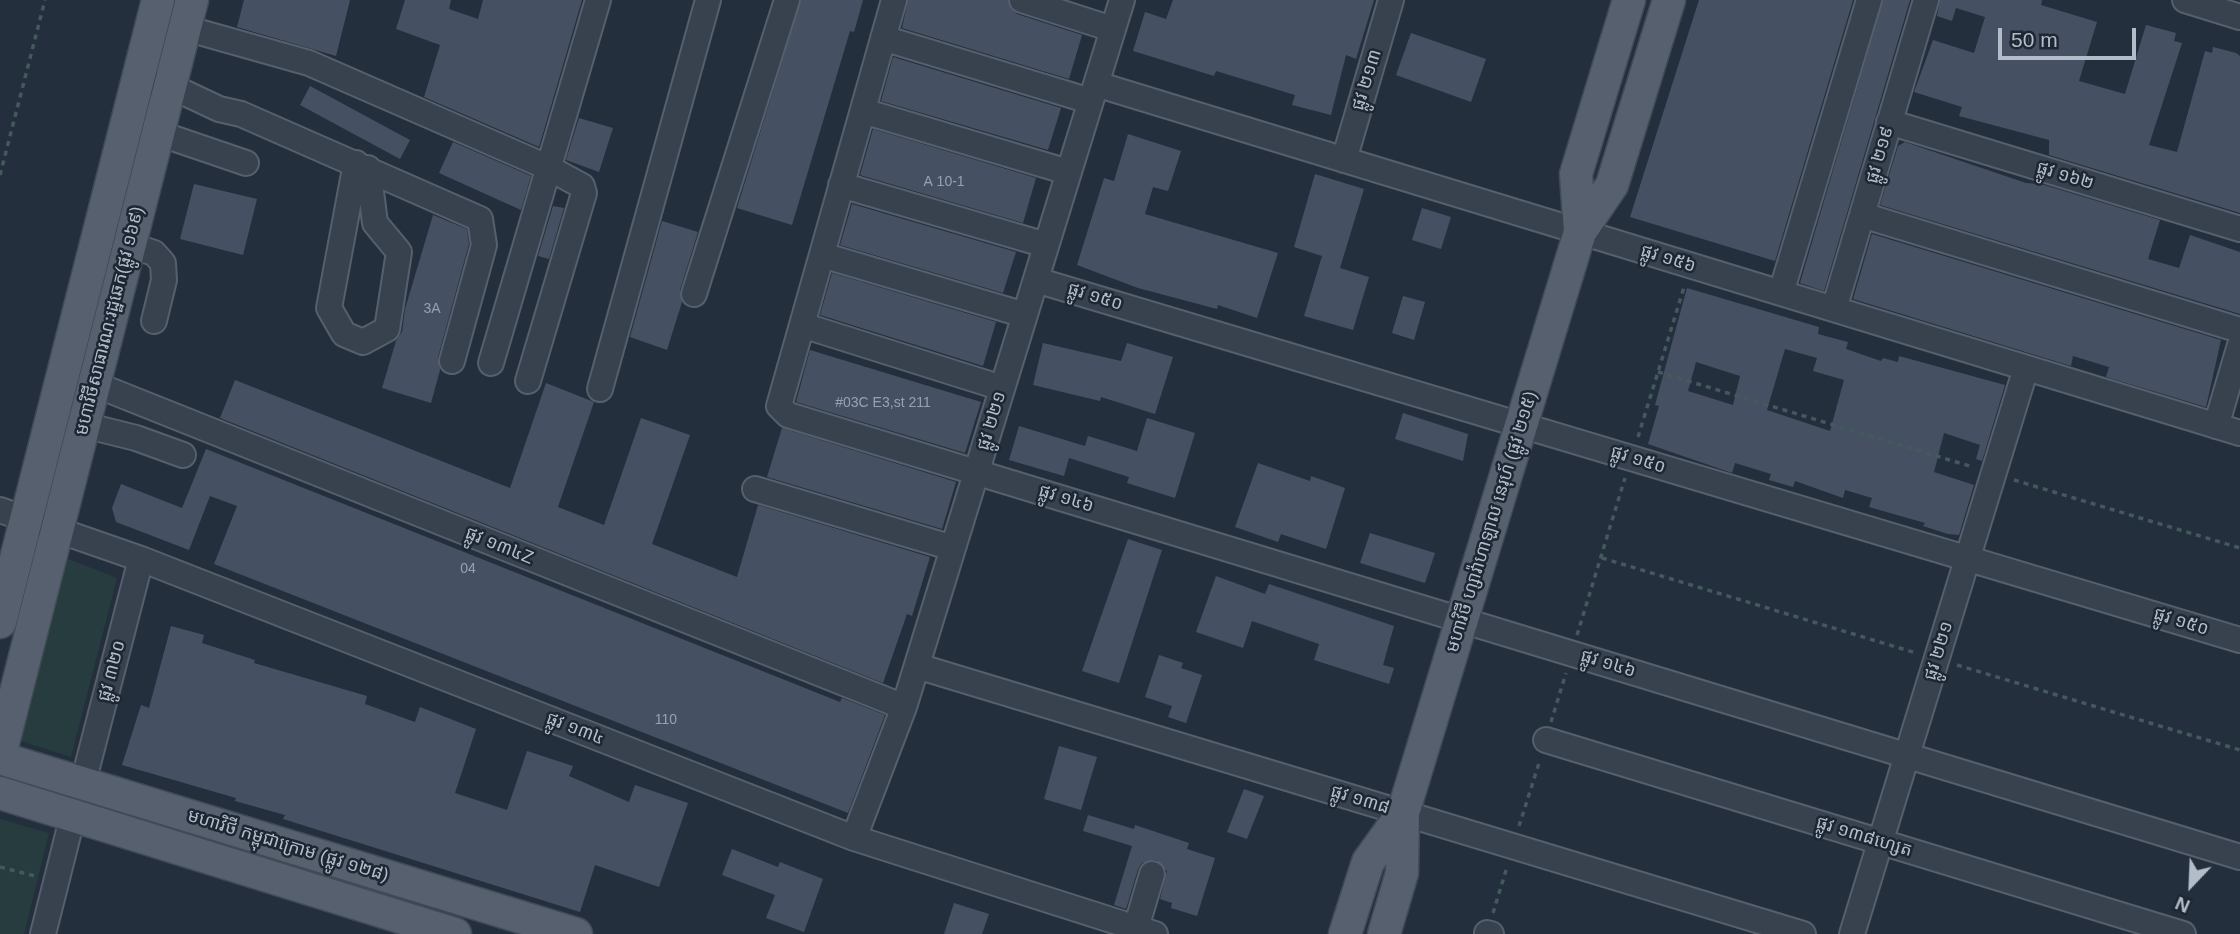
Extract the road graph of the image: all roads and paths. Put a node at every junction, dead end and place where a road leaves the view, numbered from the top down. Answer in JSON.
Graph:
{"nodes":[{"id":1,"x":45,"y":0,"type":"edge"},
{"id":2,"x":158,"y":0,"type":"edge"},
{"id":3,"x":598,"y":0,"type":"edge"},
{"id":4,"x":708,"y":0,"type":"edge"},
{"id":5,"x":788,"y":0,"type":"edge"},
{"id":6,"x":894,"y":0,"type":"edge"},
{"id":7,"x":1022,"y":0,"type":"edge"},
{"id":8,"x":1122,"y":0,"type":"edge"},
{"id":9,"x":1391,"y":0,"type":"edge"},
{"id":10,"x":1629,"y":0,"type":"edge"},
{"id":11,"x":1669,"y":0,"type":"edge"},
{"id":12,"x":1869,"y":0,"type":"edge"},
{"id":13,"x":1926,"y":0,"type":"edge"},
{"id":14,"x":2185,"y":0,"type":"edge"},
{"id":15,"x":188,"y":14,"type":"edge"},
{"id":16,"x":2240,"y":17,"type":"edge"},
{"id":17,"x":1112,"y":29,"type":"junction"},
{"id":18,"x":883,"y":38,"type":"junction"},
{"id":19,"x":139,"y":72,"type":"junction"},
{"id":20,"x":172,"y":81,"type":"junction"},
{"id":21,"x":1093,"y":92,"type":"junction"},
{"id":22,"x":863,"y":111,"type":"junction"},
{"id":23,"x":1889,"y":122,"type":"junction"},
{"id":24,"x":158,"y":133,"type":"junction"},
{"id":25,"x":1344,"y":160,"type":"junction"},
{"id":26,"x":246,"y":163,"type":"dead end"},
{"id":27,"x":362,"y":166,"type":"junction"},
{"id":28,"x":547,"y":167,"type":"junction"},
{"id":29,"x":1069,"y":172,"type":"junction"},
{"id":30,"x":0,"y":175,"type":"edge"},
{"id":31,"x":841,"y":185,"type":"junction"},
{"id":32,"x":1862,"y":215,"type":"junction"},
{"id":33,"x":2240,"y":229,"type":"edge"},
{"id":34,"x":1580,"y":232,"type":"junction"},
{"id":35,"x":130,"y":245,"type":"junction"},
{"id":36,"x":1046,"y":245,"type":"junction"},
{"id":37,"x":822,"y":255,"type":"junction"},
{"id":38,"x":1690,"y":265,"type":"junction"},
{"id":39,"x":1035,"y":280,"type":"junction"},
{"id":40,"x":1781,"y":293,"type":"junction"},
{"id":41,"x":694,"y":294,"type":"dead end"},
{"id":42,"x":1834,"y":309,"type":"junction"},
{"id":43,"x":1025,"y":315,"type":"junction"},
{"id":44,"x":154,"y":321,"type":"dead end"},
{"id":45,"x":802,"y":325,"type":"junction"},
{"id":46,"x":2240,"y":330,"type":"edge"},
{"id":47,"x":2240,"y":345,"type":"edge"},
{"id":48,"x":452,"y":361,"type":"dead end"},
{"id":49,"x":491,"y":363,"type":"dead end"},
{"id":50,"x":2026,"y":368,"type":"junction"},
{"id":51,"x":1658,"y":372,"type":"junction"},
{"id":52,"x":528,"y":381,"type":"dead end"},
{"id":53,"x":94,"y":384,"type":"junction"},
{"id":54,"x":1002,"y":388,"type":"junction"},
{"id":55,"x":600,"y":389,"type":"dead end"},
{"id":56,"x":1521,"y":424,"type":"junction"},
{"id":57,"x":84,"y":425,"type":"junction"},
{"id":58,"x":2216,"y":426,"type":"junction"},
{"id":59,"x":2240,"y":433,"type":"edge"},
{"id":60,"x":184,"y":456,"type":"dead end"},
{"id":61,"x":1632,"y":458,"type":"junction"},
{"id":62,"x":977,"y":471,"type":"junction"},
{"id":63,"x":1994,"y":473,"type":"junction"},
{"id":64,"x":755,"y":489,"type":"dead end"},
{"id":65,"x":13,"y":514,"type":"edge"},
{"id":66,"x":57,"y":528,"type":"junction"},
{"id":67,"x":953,"y":548,"type":"junction"},
{"id":68,"x":2240,"y":548,"type":"edge"},
{"id":69,"x":1968,"y":558,"type":"junction"},
{"id":70,"x":141,"y":559,"type":"junction"},
{"id":71,"x":1462,"y":619,"type":"junction"},
{"id":72,"x":0,"y":622,"type":"edge"},
{"id":73,"x":2240,"y":640,"type":"edge"},
{"id":74,"x":1572,"y":653,"type":"junction"},
{"id":75,"x":917,"y":666,"type":"junction"},
{"id":76,"x":905,"y":707,"type":"junction"},
{"id":77,"x":1546,"y":740,"type":"junction"},
{"id":78,"x":1907,"y":755,"type":"junction"},
{"id":79,"x":0,"y":756,"type":"edge"},
{"id":80,"x":83,"y":783,"type":"junction"},
{"id":81,"x":0,"y":793,"type":"edge"},
{"id":82,"x":1403,"y":813,"type":"junction"},
{"id":83,"x":73,"y":815,"type":"junction"},
{"id":84,"x":854,"y":838,"type":"junction"},
{"id":85,"x":1881,"y":842,"type":"junction"},
{"id":86,"x":1513,"y":846,"type":"junction"},
{"id":87,"x":2240,"y":857,"type":"edge"},
{"id":88,"x":0,"y":867,"type":"edge"},
{"id":89,"x":1152,"y":874,"type":"dead end"},
{"id":90,"x":43,"y":878,"type":"dead end"},
{"id":91,"x":1145,"y":931,"type":"edge"},
{"id":92,"x":1489,"y":933,"type":"edge"},
{"id":93,"x":43,"y":934,"type":"edge"},
{"id":94,"x":455,"y":934,"type":"edge"},
{"id":95,"x":576,"y":934,"type":"edge"},
{"id":96,"x":1345,"y":934,"type":"edge"},
{"id":97,"x":1384,"y":934,"type":"edge"},
{"id":98,"x":1803,"y":934,"type":"edge"},
{"id":99,"x":1852,"y":934,"type":"edge"},
{"id":100,"x":2183,"y":934,"type":"edge"}],
"edges":[{"from":1,"to":30,"type":"path"},
{"from":2,"to":19,"type":"main road","name":"មហាវិថីសាធារណៈរដ្ឋឆេក(ផ្លូវ ១៦៩)"},
{"from":3,"to":28,"type":"street"},
{"from":4,"to":55,"type":"street"},
{"from":5,"to":41,"type":"street"},
{"from":6,"to":18,"type":"street"},
{"from":7,"to":17,"type":"street"},
{"from":8,"to":17,"type":"street","name":"ផ្លូវ ២២១"},
{"from":9,"to":25,"type":"street","name":"ផ្លូវ ២១៣"},
{"from":10,"to":34,"type":"main road","name":"មហាវិថី ហ្សាវ៉ាហាឡាល នេរុហ៍ (ផ្លូវ ២១៥)"},
{"from":11,"to":34,"type":"main road","name":"មហាវិថី ហ្សាវ៉ាហាឡាល នេរុហ៍ (ផ្លូវ ២១៥)"},
{"from":12,"to":40,"type":"street"},
{"from":13,"to":23,"type":"street","name":"ផ្លូវ ២១៩"},
{"from":14,"to":16,"type":"street"},
{"from":15,"to":20,"type":"main road","name":"មហាវិថីសាធារណៈរដ្ឋឆេក(ផ្លូវ ១៦៩)"},
{"from":15,"to":28,"type":"street"},
{"from":17,"to":21,"type":"street","name":"ផ្លូវ ២២១"},
{"from":18,"to":21,"type":"street","name":"ផ្លូវ ១៥៦"},
{"from":18,"to":22,"type":"street"},
{"from":19,"to":20,"type":"street"},
{"from":19,"to":65,"type":"main road","name":"មហាវិថីសាធារណៈរដ្ឋឆេក(ផ្លូវ ១៦៩)"},
{"from":20,"to":24,"type":"main road","name":"មហាវិថីសាធារណៈរដ្ឋឆេក(ផ្លូវ ១៦៩)"},
{"from":20,"to":27,"type":"street"},
{"from":21,"to":25,"type":"street","name":"ផ្លូវ ១៥៦"},
{"from":21,"to":29,"type":"street","name":"ផ្លូវ ២២១"},
{"from":22,"to":29,"type":"street"},
{"from":22,"to":31,"type":"street"},
{"from":23,"to":32,"type":"street","name":"ផ្លូវ ២១៩"},
{"from":23,"to":33,"type":"street","name":"ផ្លូវ ១៦២"},
{"from":24,"to":26,"type":"street"},
{"from":24,"to":35,"type":"main road","name":"មហាវិថីសាធារណៈរដ្ឋឆេក(ផ្លូវ ១៦៩)"},
{"from":25,"to":34,"type":"street","name":"ផ្លូវ ១៥៦"},
{"from":27,"to":27,"type":"street"},
{"from":27,"to":48,"type":"street"},
{"from":28,"to":49,"type":"street"},
{"from":28,"to":52,"type":"street"},
{"from":29,"to":36,"type":"street","name":"ផ្លូវ ២២១"},
{"from":31,"to":36,"type":"street"},
{"from":31,"to":37,"type":"street"},
{"from":32,"to":42,"type":"street","name":"ផ្លូវ ២១៩"},
{"from":32,"to":46,"type":"street"},
{"from":34,"to":38,"type":"street","name":"ផ្លូវ ១៥៦"},
{"from":34,"to":56,"type":"main road","name":"មហាវិថី ហ្សាវ៉ាហាឡាល នេរុហ៍ (ផ្លូវ ២១៥)"},
{"from":35,"to":44,"type":"street"},
{"from":35,"to":53,"type":"main road","name":"មហាវិថីសាធារណៈរដ្ឋឆេក(ផ្លូវ ១៦៩)"},
{"from":36,"to":39,"type":"street","name":"ផ្លូវ ២២១"},
{"from":37,"to":43,"type":"street"},
{"from":37,"to":45,"type":"street"},
{"from":38,"to":40,"type":"street","name":"ផ្លូវ ១៥៦"},
{"from":38,"to":51,"type":"path"},
{"from":39,"to":43,"type":"street","name":"ផ្លូវ ២២១"},
{"from":39,"to":56,"type":"street","name":"ផ្លូវ ១៥០"},
{"from":40,"to":42,"type":"street","name":"ផ្លូវ ១៥៦"},
{"from":42,"to":50,"type":"street","name":"ផ្លូវ ១៥៦"},
{"from":43,"to":54,"type":"street","name":"ផ្លូវ ២២១"},
{"from":45,"to":54,"type":"street"},
{"from":45,"to":62,"type":"street","name":"ផ្លូវ ១៤៦"},
{"from":47,"to":58,"type":"street"},
{"from":50,"to":58,"type":"street","name":"ផ្លូវ ១៥៦"},
{"from":50,"to":63,"type":"street","name":"ផ្លូវ ២២១"},
{"from":51,"to":61,"type":"path"},
{"from":51,"to":63,"type":"path"},
{"from":53,"to":57,"type":"main road","name":"មហាវិថីសាធារណៈរដ្ឋឆេក(ផ្លូវ ១៦៩)"},
{"from":53,"to":76,"type":"street","name":"ផ្លូវ ១៣៤Z"},
{"from":54,"to":62,"type":"street","name":"ផ្លូវ ២២១"},
{"from":56,"to":61,"type":"street","name":"ផ្លូវ ១៥០"},
{"from":56,"to":71,"type":"main road","name":"មហាវិថី ហ្សាវ៉ាហាឡាល នេរុហ៍ (ផ្លូវ ២១៥)"},
{"from":57,"to":60,"type":"street"},
{"from":57,"to":66,"type":"main road","name":"មហាវិថីសាធារណៈរដ្ឋឆេក(ផ្លូវ ១៦៩)"},
{"from":58,"to":59,"type":"street","name":"ផ្លូវ ១៥៦"},
{"from":61,"to":69,"type":"street","name":"ផ្លូវ ១៥០"},
{"from":61,"to":74,"type":"path"},
{"from":62,"to":67,"type":"street","name":"ផ្លូវ ២២១"},
{"from":62,"to":71,"type":"street","name":"ផ្លូវ ១៤៦"},
{"from":63,"to":68,"type":"path"},
{"from":63,"to":69,"type":"street","name":"ផ្លូវ ២២១"},
{"from":64,"to":67,"type":"street"},
{"from":65,"to":66,"type":"street","name":"ផ្លូវ ១៣៤"},
{"from":65,"to":72,"type":"main road","name":"មហាវិថីសាធារណៈរដ្ឋឆេក(ផ្លូវ ១៦៩)"},
{"from":66,"to":70,"type":"street","name":"ផ្លូវ ១៣៤"},
{"from":66,"to":79,"type":"main road","name":"មហាវិថីសាធារណៈរដ្ឋឆេក(ផ្លូវ ១៦៩)"},
{"from":67,"to":75,"type":"street","name":"ផ្លូវ ២២១"},
{"from":69,"to":73,"type":"street","name":"ផ្លូវ ១៥០"},
{"from":69,"to":78,"type":"street","name":"ផ្លូវ ២២១"},
{"from":70,"to":80,"type":"street","name":"ផ្លូវ ៣២០"},
{"from":70,"to":84,"type":"street","name":"ផ្លូវ ១៣៤"},
{"from":71,"to":74,"type":"street","name":"ផ្លូវ ១៤៦"},
{"from":71,"to":82,"type":"main road","name":"មហាវិថី ហ្សាវ៉ាហាឡាល នេរុហ៍ (ផ្លូវ ២១៥)"},
{"from":74,"to":77,"type":"path"},
{"from":74,"to":78,"type":"street","name":"ផ្លូវ ១៤៦"},
{"from":75,"to":76,"type":"street","name":"ផ្លូវ ២២១"},
{"from":75,"to":82,"type":"street","name":"ផ្លូវ ១៣៨"},
{"from":76,"to":84,"type":"street","name":"ផ្លូវ ២២១"},
{"from":77,"to":85,"type":"street","name":"ផ្លូវ ១៣៨ហ្សេត"},
{"from":77,"to":86,"type":"path"},
{"from":78,"to":85,"type":"street","name":"ផ្លូវ ២២១"},
{"from":78,"to":87,"type":"street","name":"ផ្លូវ ១៤៦"},
{"from":79,"to":80,"type":"main road","name":"មហាវិថី កម្ពុជាក្រោម (ផ្លូវ ១២៨)"},
{"from":80,"to":95,"type":"main road","name":"មហាវិថី កម្ពុជាក្រោម (ផ្លូវ ១២៨)"},
{"from":81,"to":83,"type":"main road","name":"មហាវិថី កម្ពុជាក្រោម (ផ្លូវ ១២៨)"},
{"from":82,"to":86,"type":"street","name":"ផ្លូវ ១៣៨"},
{"from":82,"to":96,"type":"main road","name":"មហាវិថី ហ្សាវ៉ាហាឡាល នេរុហ៍ (ផ្លូវ ២១៥)"},
{"from":82,"to":97,"type":"main road","name":"មហាវិថី ហ្សាវ៉ាហាឡាល នេរុហ៍ (ផ្លូវ ២១៥)"},
{"from":83,"to":93,"type":"street"},
{"from":83,"to":94,"type":"main road","name":"មហាវិថី កម្ពុជាក្រោម (ផ្លូវ ១២៨)"},
{"from":84,"to":91,"type":"street","name":"ផ្លូវ ១៣៤"},
{"from":85,"to":99,"type":"street","name":"ផ្លូវ ២២១"},
{"from":85,"to":100,"type":"street","name":"ផ្លូវ ១៣៨ហ្សេត"},
{"from":86,"to":92,"type":"path"},
{"from":86,"to":98,"type":"street","name":"ផ្លូវ ១៣៨"},
{"from":88,"to":90,"type":"path"},
{"from":89,"to":91,"type":"street"}]}
